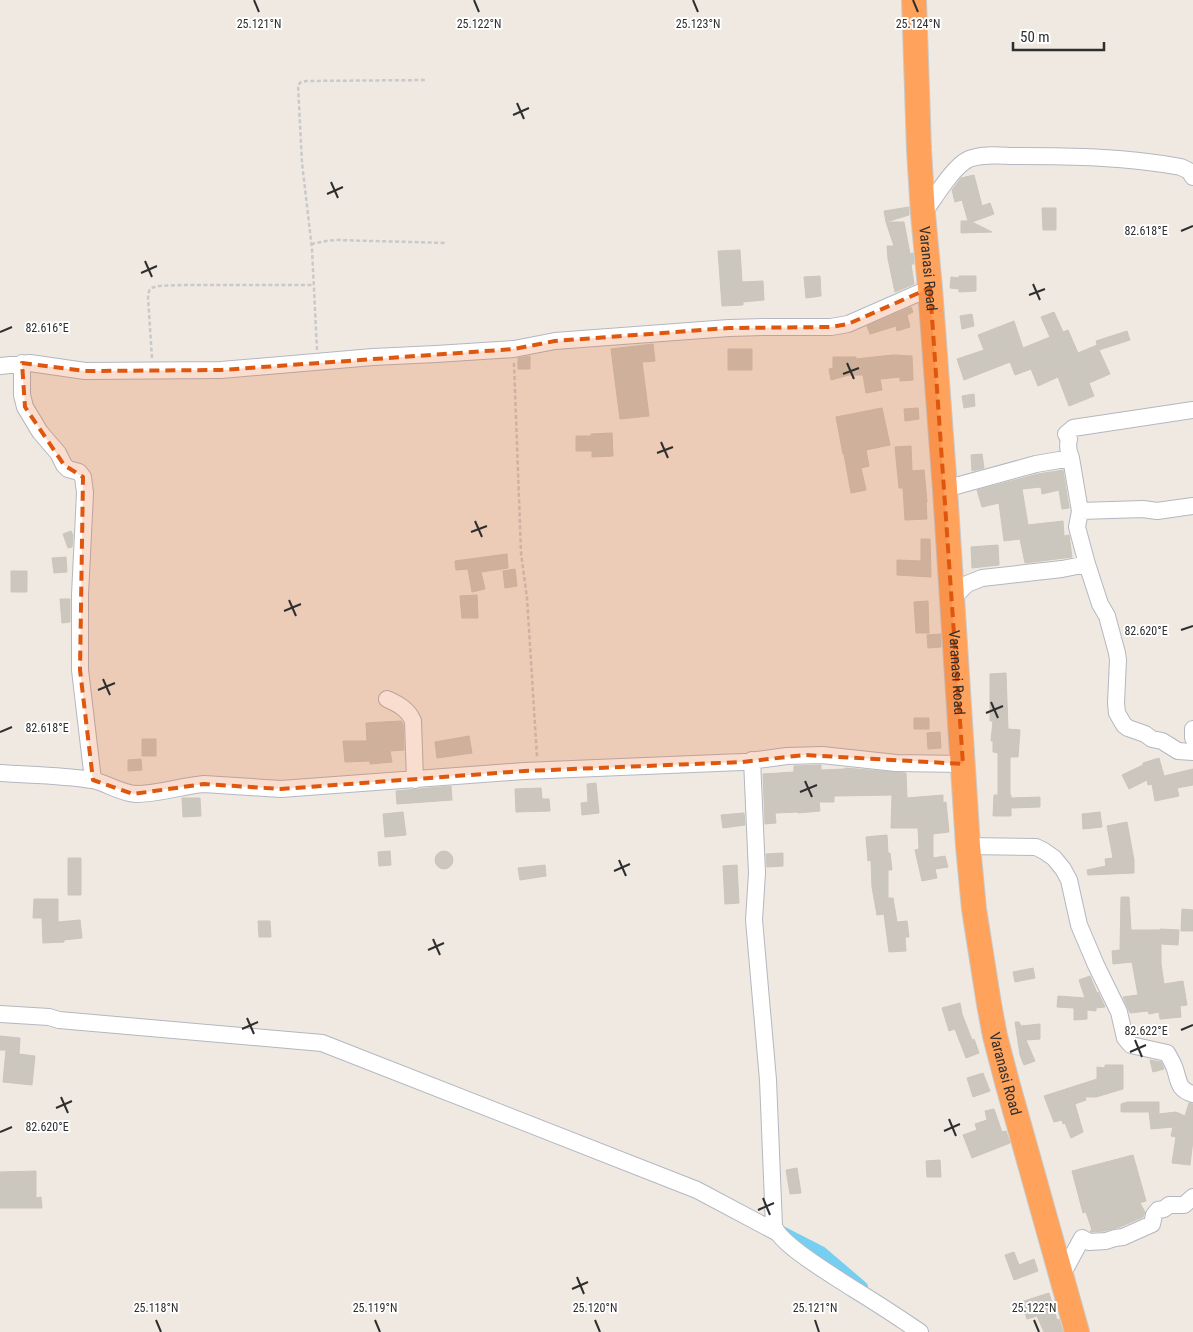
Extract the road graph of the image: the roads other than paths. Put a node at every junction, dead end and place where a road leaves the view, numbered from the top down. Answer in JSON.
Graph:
{"nodes":[{"id":1,"x":914,"y":0,"type":"edge"},
{"id":2,"x":1193,"y":177,"type":"edge"},
{"id":3,"x":923,"y":214,"type":"junction"},
{"id":4,"x":930,"y":288,"type":"junction"},
{"id":5,"x":22,"y":363,"type":"junction"},
{"id":6,"x":0,"y":366,"type":"edge"},
{"id":7,"x":1193,"y":410,"type":"edge"},
{"id":8,"x":1071,"y":458,"type":"junction"},
{"id":9,"x":945,"y":489,"type":"junction"},
{"id":10,"x":1193,"y":506,"type":"edge"},
{"id":11,"x":1080,"y":511,"type":"junction"},
{"id":12,"x":1087,"y":564,"type":"junction"},
{"id":13,"x":952,"y":598,"type":"junction"},
{"id":14,"x":387,"y":699,"type":"dead end"},
{"id":15,"x":1193,"y":729,"type":"edge"},
{"id":16,"x":1193,"y":738,"type":"edge"},
{"id":17,"x":1193,"y":752,"type":"edge"},
{"id":18,"x":752,"y":760,"type":"junction"},
{"id":19,"x":963,"y":764,"type":"junction"},
{"id":20,"x":0,"y":773,"type":"edge"},
{"id":21,"x":93,"y":780,"type":"junction"},
{"id":22,"x":415,"y":780,"type":"junction"},
{"id":23,"x":968,"y":846,"type":"junction"},
{"id":24,"x":0,"y":1014,"type":"edge"},
{"id":25,"x":1193,"y":1094,"type":"edge"},
{"id":26,"x":1193,"y":1197,"type":"edge"},
{"id":27,"x":776,"y":1232,"type":"junction"},
{"id":28,"x":1062,"y":1275,"type":"junction"},
{"id":29,"x":920,"y":1332,"type":"edge"},
{"id":30,"x":1077,"y":1332,"type":"edge"}],
"edges":[{"from":1,"to":3,"type":"highway","name":"Varanasi Road"},
{"from":2,"to":3,"type":"street"},
{"from":3,"to":4,"type":"highway","name":"Varanasi Road"},
{"from":4,"to":5,"type":"street"},
{"from":4,"to":9,"type":"highway","name":"Varanasi Road"},
{"from":5,"to":6,"type":"street"},
{"from":5,"to":21,"type":"street"},
{"from":7,"to":8,"type":"street"},
{"from":8,"to":9,"type":"street"},
{"from":8,"to":11,"type":"street"},
{"from":9,"to":13,"type":"highway","name":"Varanasi Road"},
{"from":10,"to":11,"type":"street"},
{"from":11,"to":12,"type":"street"},
{"from":12,"to":13,"type":"street"},
{"from":12,"to":17,"type":"street"},
{"from":13,"to":19,"type":"highway","name":"Varanasi Road"},
{"from":14,"to":22,"type":"street"},
{"from":15,"to":16,"type":"street"},
{"from":18,"to":19,"type":"street"},
{"from":18,"to":22,"type":"street"},
{"from":18,"to":27,"type":"street"},
{"from":19,"to":23,"type":"highway","name":"Varanasi Road"},
{"from":20,"to":21,"type":"street"},
{"from":21,"to":22,"type":"street"},
{"from":23,"to":25,"type":"street"},
{"from":23,"to":28,"type":"highway","name":"Varanasi Road"},
{"from":24,"to":27,"type":"street"},
{"from":26,"to":28,"type":"street"},
{"from":27,"to":29,"type":"street"},
{"from":28,"to":30,"type":"highway","name":"Varanasi Road"}]}
